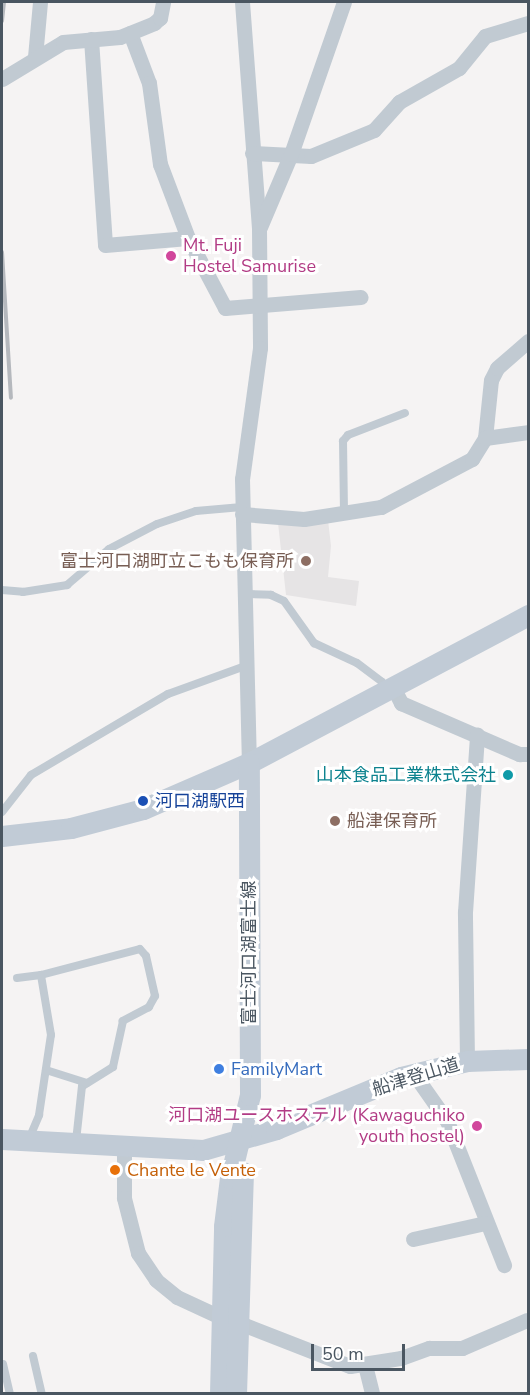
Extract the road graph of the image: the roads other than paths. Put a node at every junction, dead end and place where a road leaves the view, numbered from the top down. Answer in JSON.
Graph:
{"nodes":[{"id":1,"x":40,"y":2,"type":"edge"},
{"id":2,"x":163,"y":2,"type":"edge"},
{"id":3,"x":242,"y":2,"type":"edge"},
{"id":4,"x":344,"y":2,"type":"edge"},
{"id":5,"x":528,"y":23,"type":"edge"},
{"id":6,"x":130,"y":33,"type":"junction"},
{"id":7,"x":91,"y":39,"type":"junction"},
{"id":8,"x":35,"y":57,"type":"junction"},
{"id":9,"x":2,"y":80,"type":"edge"},
{"id":10,"x":252,"y":153,"type":"junction"},
{"id":11,"x":291,"y":154,"type":"junction"},
{"id":12,"x":259,"y":229,"type":"junction"},
{"id":13,"x":188,"y":238,"type":"junction"},
{"id":14,"x":361,"y":297,"type":"dead end"},
{"id":15,"x":259,"y":305,"type":"junction"},
{"id":16,"x":528,"y":341,"type":"edge"},
{"id":17,"x":405,"y":413,"type":"dead end"},
{"id":18,"x":528,"y":432,"type":"edge"},
{"id":19,"x":485,"y":438,"type":"junction"},
{"id":20,"x":242,"y":511,"type":"junction"},
{"id":21,"x":344,"y":512,"type":"junction"},
{"id":22,"x":2,"y":590,"type":"edge"},
{"id":23,"x":247,"y":594,"type":"junction"},
{"id":24,"x":528,"y":615,"type":"edge"},
{"id":25,"x":248,"y":665,"type":"junction"},
{"id":26,"x":391,"y":691,"type":"junction"},
{"id":27,"x":477,"y":734,"type":"junction"},
{"id":28,"x":528,"y":754,"type":"edge"},
{"id":29,"x":249,"y":763,"type":"junction"},
{"id":30,"x":2,"y":812,"type":"edge"},
{"id":31,"x":2,"y":836,"type":"edge"},
{"id":32,"x":41,"y":975,"type":"junction"},
{"id":33,"x":17,"y":978,"type":"dead end"},
{"id":34,"x":528,"y":1059,"type":"edge"},
{"id":35,"x":467,"y":1062,"type":"junction"},
{"id":36,"x":46,"y":1070,"type":"junction"},
{"id":37,"x":414,"y":1074,"type":"junction"},
{"id":38,"x":87,"y":1083,"type":"junction"},
{"id":39,"x":2,"y":1139,"type":"edge"},
{"id":40,"x":29,"y":1140,"type":"junction"},
{"id":41,"x":240,"y":1141,"type":"junction"},
{"id":42,"x":76,"y":1143,"type":"junction"},
{"id":43,"x":124,"y":1156,"type":"dead end"},
{"id":44,"x":485,"y":1223,"type":"junction"},
{"id":45,"x":413,"y":1239,"type":"dead end"},
{"id":46,"x":504,"y":1265,"type":"dead end"},
{"id":47,"x":229,"y":1320,"type":"junction"},
{"id":48,"x":527,"y":1320,"type":"dead end"},
{"id":49,"x":33,"y":1356,"type":"dead end"},
{"id":50,"x":3,"y":1364,"type":"edge"},
{"id":51,"x":365,"y":1365,"type":"junction"},
{"id":52,"x":10,"y":1394,"type":"edge"},
{"id":53,"x":42,"y":1394,"type":"edge"},
{"id":54,"x":220,"y":1394,"type":"edge"},
{"id":55,"x":236,"y":1394,"type":"edge"},
{"id":56,"x":372,"y":1394,"type":"edge"}],
"edges":[{"from":1,"to":8,"type":"street"},
{"from":2,"to":6,"type":"street"},
{"from":3,"to":10,"type":"street"},
{"from":4,"to":11,"type":"street"},
{"from":5,"to":11,"type":"street"},
{"from":6,"to":7,"type":"street"},
{"from":6,"to":13,"type":"street"},
{"from":7,"to":8,"type":"street"},
{"from":7,"to":13,"type":"street"},
{"from":8,"to":9,"type":"street"},
{"from":10,"to":11,"type":"street"},
{"from":10,"to":12,"type":"street"},
{"from":11,"to":12,"type":"street"},
{"from":12,"to":15,"type":"street"},
{"from":13,"to":15,"type":"street"},
{"from":14,"to":15,"type":"street"},
{"from":15,"to":20,"type":"street"},
{"from":16,"to":19,"type":"street"},
{"from":17,"to":21,"type":"lane"},
{"from":18,"to":19,"type":"street"},
{"from":19,"to":21,"type":"street"},
{"from":20,"to":21,"type":"street"},
{"from":20,"to":22,"type":"lane"},
{"from":20,"to":23,"type":"street"},
{"from":23,"to":25,"type":"street"},
{"from":23,"to":26,"type":"lane"},
{"from":24,"to":26,"type":"main road"},
{"from":25,"to":29,"type":"street"},
{"from":25,"to":30,"type":"lane"},
{"from":26,"to":27,"type":"street"},
{"from":26,"to":29,"type":"main road"},
{"from":27,"to":28,"type":"street"},
{"from":27,"to":35,"type":"street"},
{"from":29,"to":31,"type":"main road"},
{"from":29,"to":41,"type":"main road","name":"富士河口湖富士線"},
{"from":32,"to":33,"type":"lane"},
{"from":32,"to":36,"type":"lane"},
{"from":32,"to":38,"type":"lane"},
{"from":34,"to":35,"type":"main road","name":"船津登山道"},
{"from":35,"to":37,"type":"main road","name":"船津登山道"},
{"from":36,"to":38,"type":"lane"},
{"from":36,"to":40,"type":"lane"},
{"from":37,"to":41,"type":"main road","name":"船津登山道"},
{"from":37,"to":44,"type":"street"},
{"from":38,"to":42,"type":"lane"},
{"from":39,"to":40,"type":"main road","name":"船津登山道"},
{"from":40,"to":42,"type":"main road","name":"船津登山道"},
{"from":41,"to":42,"type":"main road","name":"船津登山道"},
{"from":41,"to":47,"type":"main road","name":"富士河口湖富士線"},
{"from":43,"to":47,"type":"street"},
{"from":44,"to":45,"type":"street"},
{"from":44,"to":46,"type":"street"},
{"from":47,"to":51,"type":"street"},
{"from":47,"to":54,"type":"main road","name":"富士河口湖富士線"},
{"from":47,"to":55,"type":"main road","name":"富士河口湖富士線"},
{"from":48,"to":51,"type":"street"},
{"from":49,"to":53,"type":"lane"},
{"from":50,"to":52,"type":"lane"},
{"from":51,"to":56,"type":"street"}]}
